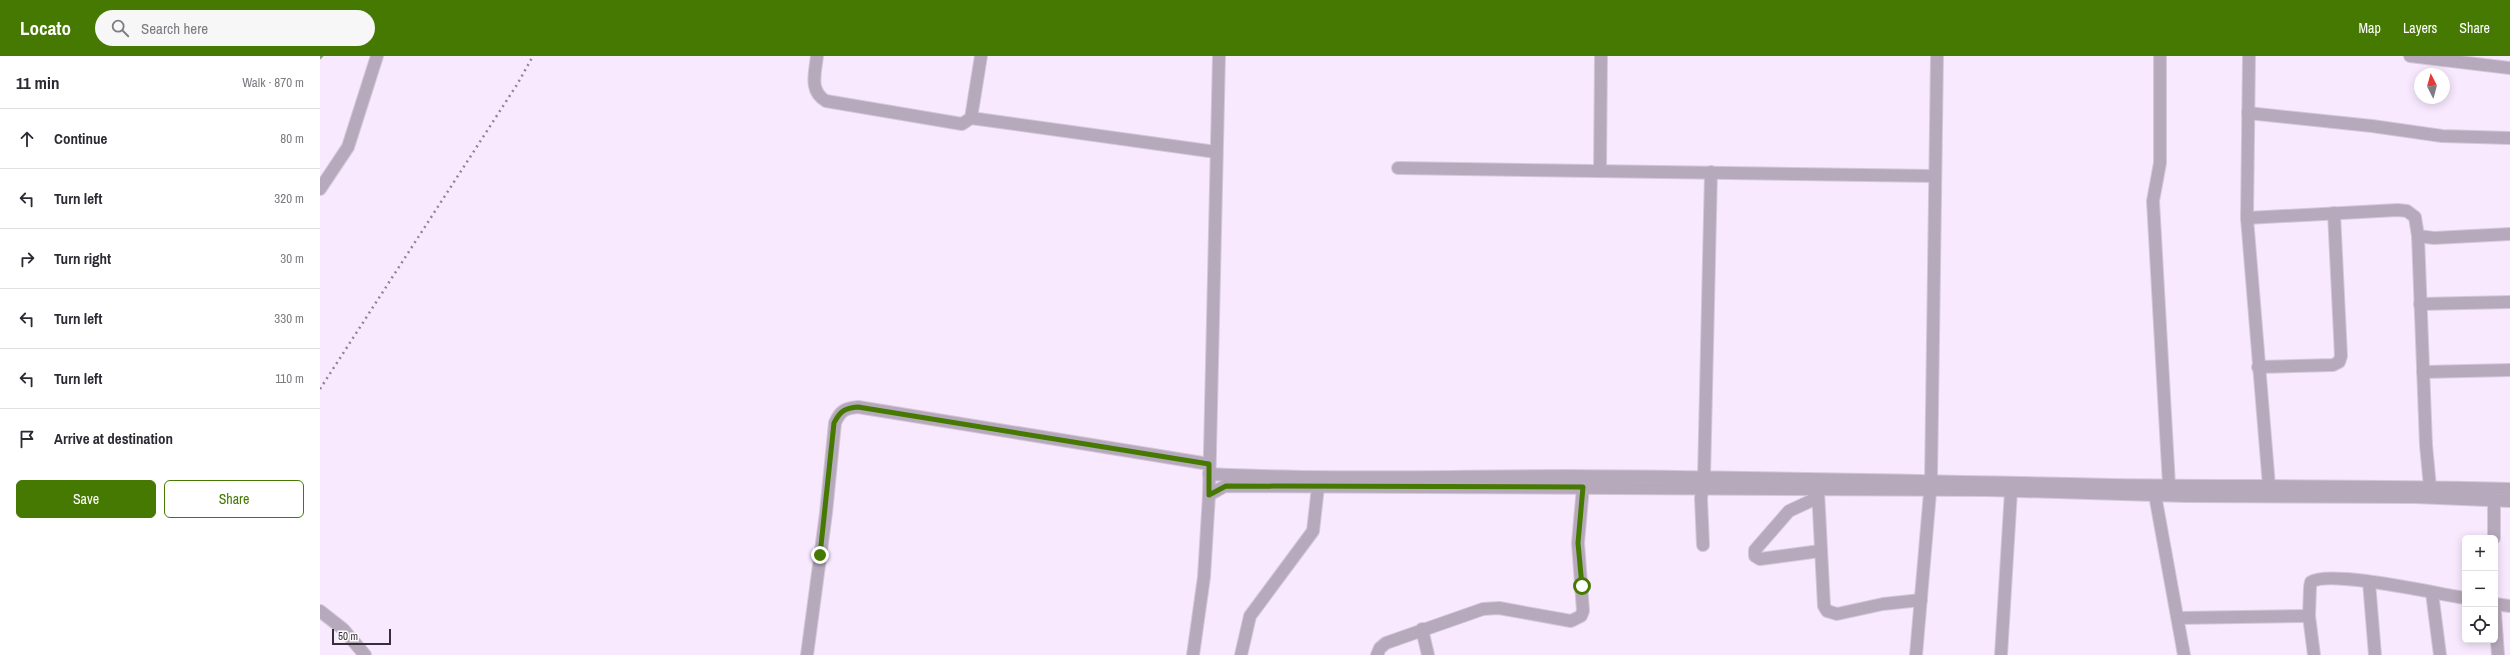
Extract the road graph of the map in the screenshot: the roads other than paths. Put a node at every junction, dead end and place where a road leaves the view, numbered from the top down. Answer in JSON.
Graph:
{"nodes":[{"id":1,"x":377,"y":56,"type":"edge"},
{"id":2,"x":817,"y":56,"type":"edge"},
{"id":3,"x":981,"y":56,"type":"edge"},
{"id":4,"x":1219,"y":56,"type":"edge"},
{"id":5,"x":1601,"y":56,"type":"edge"},
{"id":6,"x":1937,"y":56,"type":"edge"},
{"id":7,"x":2160,"y":56,"type":"edge"},
{"id":8,"x":2249,"y":56,"type":"edge"},
{"id":9,"x":2410,"y":56,"type":"edge"},
{"id":10,"x":2510,"y":68,"type":"edge"},
{"id":11,"x":2248,"y":113,"type":"junction"},
{"id":12,"x":971,"y":118,"type":"junction"},
{"id":13,"x":2510,"y":138,"type":"edge"},
{"id":14,"x":1216,"y":152,"type":"junction"},
{"id":15,"x":1398,"y":168,"type":"dead end"},
{"id":16,"x":1600,"y":171,"type":"junction"},
{"id":17,"x":1711,"y":172,"type":"junction"},
{"id":18,"x":1934,"y":176,"type":"junction"},
{"id":19,"x":320,"y":189,"type":"edge"},
{"id":20,"x":2334,"y":213,"type":"junction"},
{"id":21,"x":2247,"y":218,"type":"junction"},
{"id":22,"x":2510,"y":234,"type":"edge"},
{"id":23,"x":2418,"y":236,"type":"junction"},
{"id":24,"x":2510,"y":302,"type":"edge"},
{"id":25,"x":2420,"y":304,"type":"junction"},
{"id":26,"x":2258,"y":367,"type":"junction"},
{"id":27,"x":2510,"y":370,"type":"edge"},
{"id":28,"x":2423,"y":372,"type":"junction"},
{"id":29,"x":1209,"y":469,"type":"junction"},
{"id":30,"x":1703,"y":483,"type":"junction"},
{"id":31,"x":2169,"y":485,"type":"junction"},
{"id":32,"x":1930,"y":486,"type":"junction"},
{"id":33,"x":2269,"y":486,"type":"junction"},
{"id":34,"x":1318,"y":487,"type":"junction"},
{"id":35,"x":1583,"y":487,"type":"junction"},
{"id":36,"x":2430,"y":487,"type":"junction"},
{"id":37,"x":2510,"y":490,"type":"edge"},
{"id":38,"x":2011,"y":491,"type":"junction"},
{"id":39,"x":1209,"y":495,"type":"junction"},
{"id":40,"x":1817,"y":495,"type":"junction"},
{"id":41,"x":2155,"y":495,"type":"junction"},
{"id":42,"x":2494,"y":500,"type":"junction"},
{"id":43,"x":2510,"y":501,"type":"edge"},
{"id":44,"x":2494,"y":535,"type":"edge"},
{"id":45,"x":1703,"y":545,"type":"dead end"},
{"id":46,"x":1820,"y":551,"type":"junction"},
{"id":47,"x":2369,"y":582,"type":"junction"},
{"id":48,"x":2432,"y":593,"type":"junction"},
{"id":49,"x":2462,"y":598,"type":"edge"},
{"id":50,"x":1921,"y":600,"type":"junction"},
{"id":51,"x":2498,"y":604,"type":"edge"},
{"id":52,"x":2510,"y":606,"type":"edge"},
{"id":53,"x":320,"y":611,"type":"edge"},
{"id":54,"x":2309,"y":616,"type":"junction"},
{"id":55,"x":2178,"y":618,"type":"junction"},
{"id":56,"x":1422,"y":630,"type":"junction"},
{"id":57,"x":2497,"y":643,"type":"edge"},
{"id":58,"x":365,"y":655,"type":"edge"},
{"id":59,"x":807,"y":655,"type":"edge"},
{"id":60,"x":1192,"y":655,"type":"edge"},
{"id":61,"x":1241,"y":655,"type":"edge"},
{"id":62,"x":1377,"y":655,"type":"edge"},
{"id":63,"x":1428,"y":655,"type":"edge"},
{"id":64,"x":1916,"y":655,"type":"edge"},
{"id":65,"x":2001,"y":655,"type":"edge"},
{"id":66,"x":2184,"y":655,"type":"edge"},
{"id":67,"x":2314,"y":655,"type":"edge"},
{"id":68,"x":2375,"y":655,"type":"edge"},
{"id":69,"x":2440,"y":655,"type":"edge"},
{"id":70,"x":2498,"y":655,"type":"edge"}],
"edges":[{"from":1,"to":19,"type":"street"},
{"from":2,"to":12,"type":"street"},
{"from":3,"to":12,"type":"street"},
{"from":4,"to":14,"type":"street"},
{"from":5,"to":16,"type":"street"},
{"from":6,"to":18,"type":"street"},
{"from":7,"to":31,"type":"street"},
{"from":8,"to":11,"type":"street"},
{"from":9,"to":10,"type":"street"},
{"from":11,"to":13,"type":"street"},
{"from":11,"to":21,"type":"street"},
{"from":12,"to":14,"type":"street"},
{"from":14,"to":29,"type":"street"},
{"from":15,"to":16,"type":"street"},
{"from":16,"to":17,"type":"street"},
{"from":17,"to":18,"type":"street"},
{"from":17,"to":30,"type":"street"},
{"from":18,"to":32,"type":"street"},
{"from":20,"to":21,"type":"street"},
{"from":20,"to":23,"type":"street"},
{"from":20,"to":26,"type":"street"},
{"from":21,"to":26,"type":"street"},
{"from":22,"to":23,"type":"street"},
{"from":23,"to":25,"type":"street"},
{"from":24,"to":25,"type":"street"},
{"from":25,"to":28,"type":"street"},
{"from":26,"to":33,"type":"street"},
{"from":27,"to":28,"type":"street"},
{"from":28,"to":36,"type":"street"},
{"from":29,"to":30,"type":"street"},
{"from":29,"to":39,"type":"street"},
{"from":29,"to":59,"type":"street"},
{"from":30,"to":32,"type":"street"},
{"from":30,"to":35,"type":"street"},
{"from":30,"to":40,"type":"street"},
{"from":30,"to":45,"type":"street"},
{"from":31,"to":32,"type":"street"},
{"from":31,"to":33,"type":"street"},
{"from":32,"to":38,"type":"street"},
{"from":32,"to":40,"type":"street"},
{"from":32,"to":50,"type":"street"},
{"from":33,"to":36,"type":"street"},
{"from":34,"to":35,"type":"street"},
{"from":34,"to":39,"type":"street"},
{"from":34,"to":61,"type":"street"},
{"from":35,"to":56,"type":"street"},
{"from":36,"to":37,"type":"street"},
{"from":38,"to":41,"type":"street"},
{"from":38,"to":65,"type":"street"},
{"from":39,"to":60,"type":"street"},
{"from":40,"to":46,"type":"street"},
{"from":40,"to":46,"type":"street"},
{"from":41,"to":42,"type":"street"},
{"from":41,"to":55,"type":"street"},
{"from":42,"to":43,"type":"street"},
{"from":42,"to":44,"type":"street"},
{"from":46,"to":50,"type":"street"},
{"from":47,"to":48,"type":"street"},
{"from":47,"to":54,"type":"street"},
{"from":47,"to":68,"type":"street"},
{"from":48,"to":49,"type":"street"},
{"from":48,"to":69,"type":"street"},
{"from":50,"to":64,"type":"street"},
{"from":51,"to":52,"type":"street"},
{"from":53,"to":58,"type":"street"},
{"from":54,"to":55,"type":"street"},
{"from":54,"to":67,"type":"street"},
{"from":55,"to":66,"type":"street"},
{"from":56,"to":62,"type":"street"},
{"from":56,"to":63,"type":"street"},
{"from":57,"to":70,"type":"street"}]}
